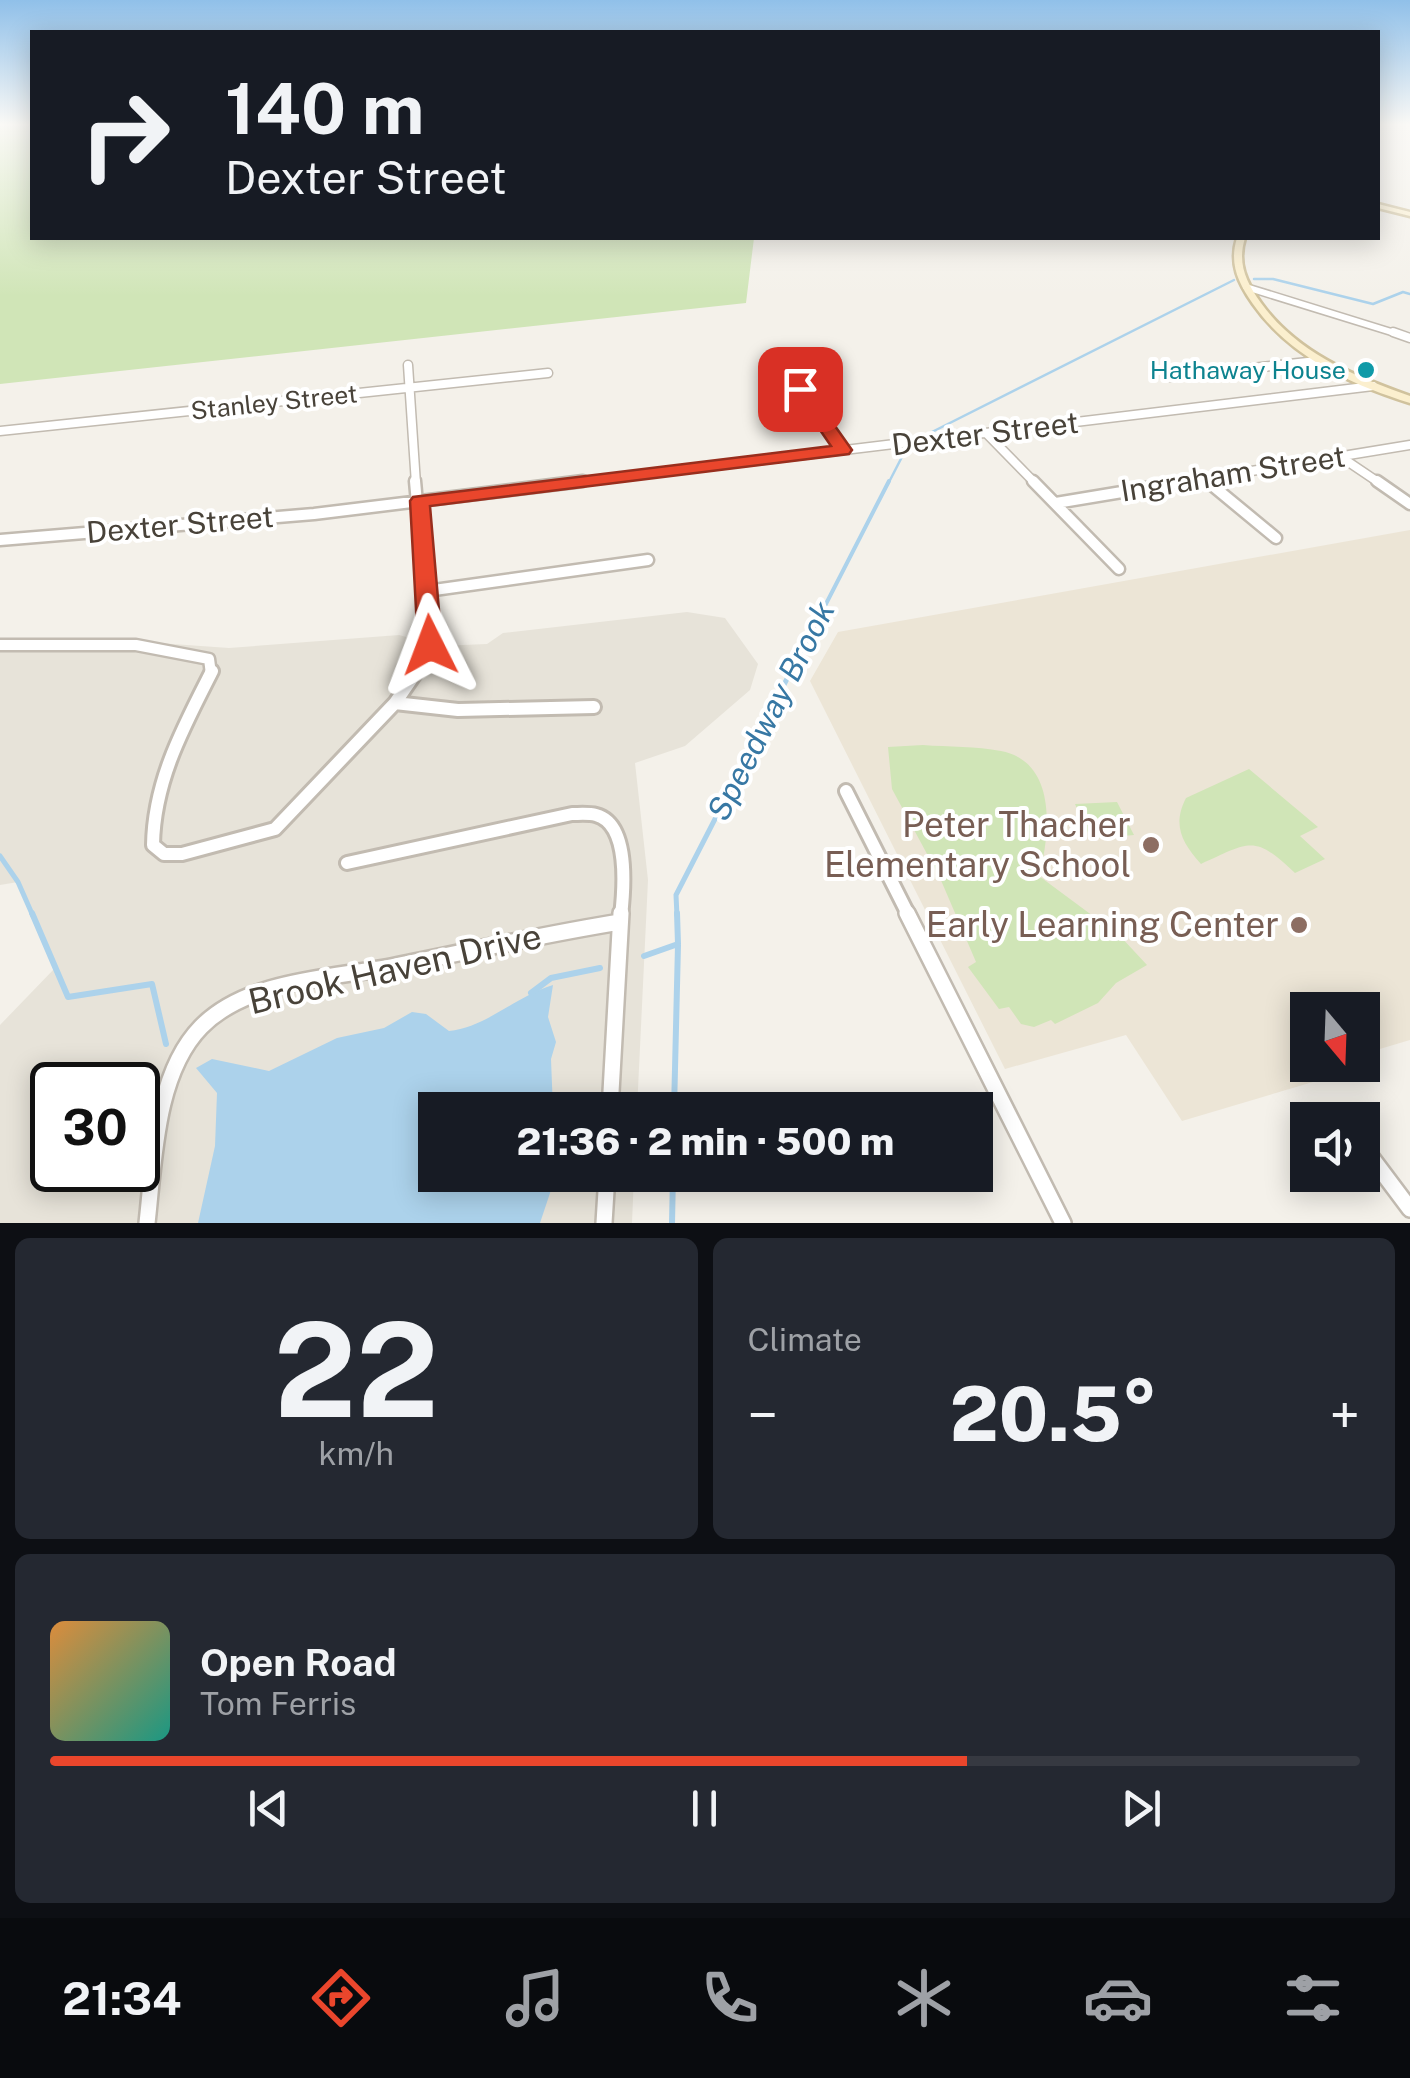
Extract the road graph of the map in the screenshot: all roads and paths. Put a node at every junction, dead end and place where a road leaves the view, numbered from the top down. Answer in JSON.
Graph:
{"nodes":[{"id":1,"x":1380,"y":206,"type":"edge"},
{"id":2,"x":1410,"y":214,"type":"edge"},
{"id":3,"x":1240,"y":240,"type":"edge"},
{"id":4,"x":1246,"y":286,"type":"junction"},
{"id":5,"x":1410,"y":338,"type":"edge"},
{"id":6,"x":1317,"y":360,"type":"junction"},
{"id":7,"x":408,"y":365,"type":"dead end"},
{"id":8,"x":548,"y":373,"type":"dead end"},
{"id":9,"x":1170,"y":377,"type":"dead end"},
{"id":10,"x":1373,"y":386,"type":"junction"},
{"id":11,"x":406,"y":388,"type":"junction"},
{"id":12,"x":800,"y":389,"type":"dead end"},
{"id":13,"x":1407,"y":397,"type":"edge"},
{"id":14,"x":0,"y":430,"type":"edge"},
{"id":15,"x":988,"y":434,"type":"junction"},
{"id":16,"x":1410,"y":445,"type":"edge"},
{"id":17,"x":843,"y":450,"type":"junction"},
{"id":18,"x":1342,"y":457,"type":"junction"},
{"id":19,"x":1204,"y":479,"type":"junction"},
{"id":20,"x":420,"y":501,"type":"junction"},
{"id":21,"x":1056,"y":503,"type":"junction"},
{"id":22,"x":1410,"y":504,"type":"edge"},
{"id":23,"x":1276,"y":538,"type":"dead end"},
{"id":24,"x":0,"y":540,"type":"edge"},
{"id":25,"x":648,"y":560,"type":"dead end"},
{"id":26,"x":1120,"y":569,"type":"dead end"},
{"id":27,"x":427,"y":591,"type":"junction"},
{"id":28,"x":0,"y":645,"type":"edge"},
{"id":29,"x":395,"y":703,"type":"junction"},
{"id":30,"x":594,"y":706,"type":"dead end"},
{"id":31,"x":846,"y":791,"type":"dead end"},
{"id":32,"x":348,"y":863,"type":"dead end"},
{"id":33,"x":620,"y":922,"type":"junction"},
{"id":34,"x":611,"y":1092,"type":"edge"},
{"id":35,"x":1380,"y":1169,"type":"edge"},
{"id":36,"x":606,"y":1192,"type":"edge"},
{"id":37,"x":1410,"y":1209,"type":"edge"},
{"id":38,"x":146,"y":1223,"type":"edge"},
{"id":39,"x":604,"y":1223,"type":"edge"},
{"id":40,"x":1064,"y":1223,"type":"edge"}],
"edges":[{"from":1,"to":2,"type":"main road"},
{"from":3,"to":4,"type":"main road"},
{"from":4,"to":5,"type":"street"},
{"from":4,"to":6,"type":"main road"},
{"from":6,"to":9,"type":"street"},
{"from":6,"to":10,"type":"main road"},
{"from":7,"to":11,"type":"street"},
{"from":8,"to":11,"type":"street","name":"Stanley Street"},
{"from":10,"to":13,"type":"main road"},
{"from":10,"to":15,"type":"street","name":"Dexter Street"},
{"from":11,"to":14,"type":"street","name":"Stanley Street"},
{"from":11,"to":20,"type":"street"},
{"from":12,"to":17,"type":"street"},
{"from":15,"to":17,"type":"street","name":"Dexter Street"},
{"from":15,"to":21,"type":"street"},
{"from":16,"to":18,"type":"street","name":"Ingraham Street"},
{"from":17,"to":20,"type":"street","name":"Dexter Street"},
{"from":18,"to":19,"type":"street","name":"Ingraham Street"},
{"from":18,"to":22,"type":"street"},
{"from":19,"to":21,"type":"street","name":"Ingraham Street"},
{"from":19,"to":23,"type":"street"},
{"from":20,"to":24,"type":"street","name":"Dexter Street"},
{"from":20,"to":27,"type":"street"},
{"from":21,"to":26,"type":"street"},
{"from":25,"to":27,"type":"street"},
{"from":27,"to":29,"type":"street"},
{"from":28,"to":29,"type":"street"},
{"from":29,"to":30,"type":"street"},
{"from":31,"to":40,"type":"street"},
{"from":32,"to":33,"type":"street"},
{"from":33,"to":34,"type":"street"},
{"from":33,"to":38,"type":"street","name":"Brook Haven Drive"},
{"from":35,"to":37,"type":"street"},
{"from":36,"to":39,"type":"street"}]}
